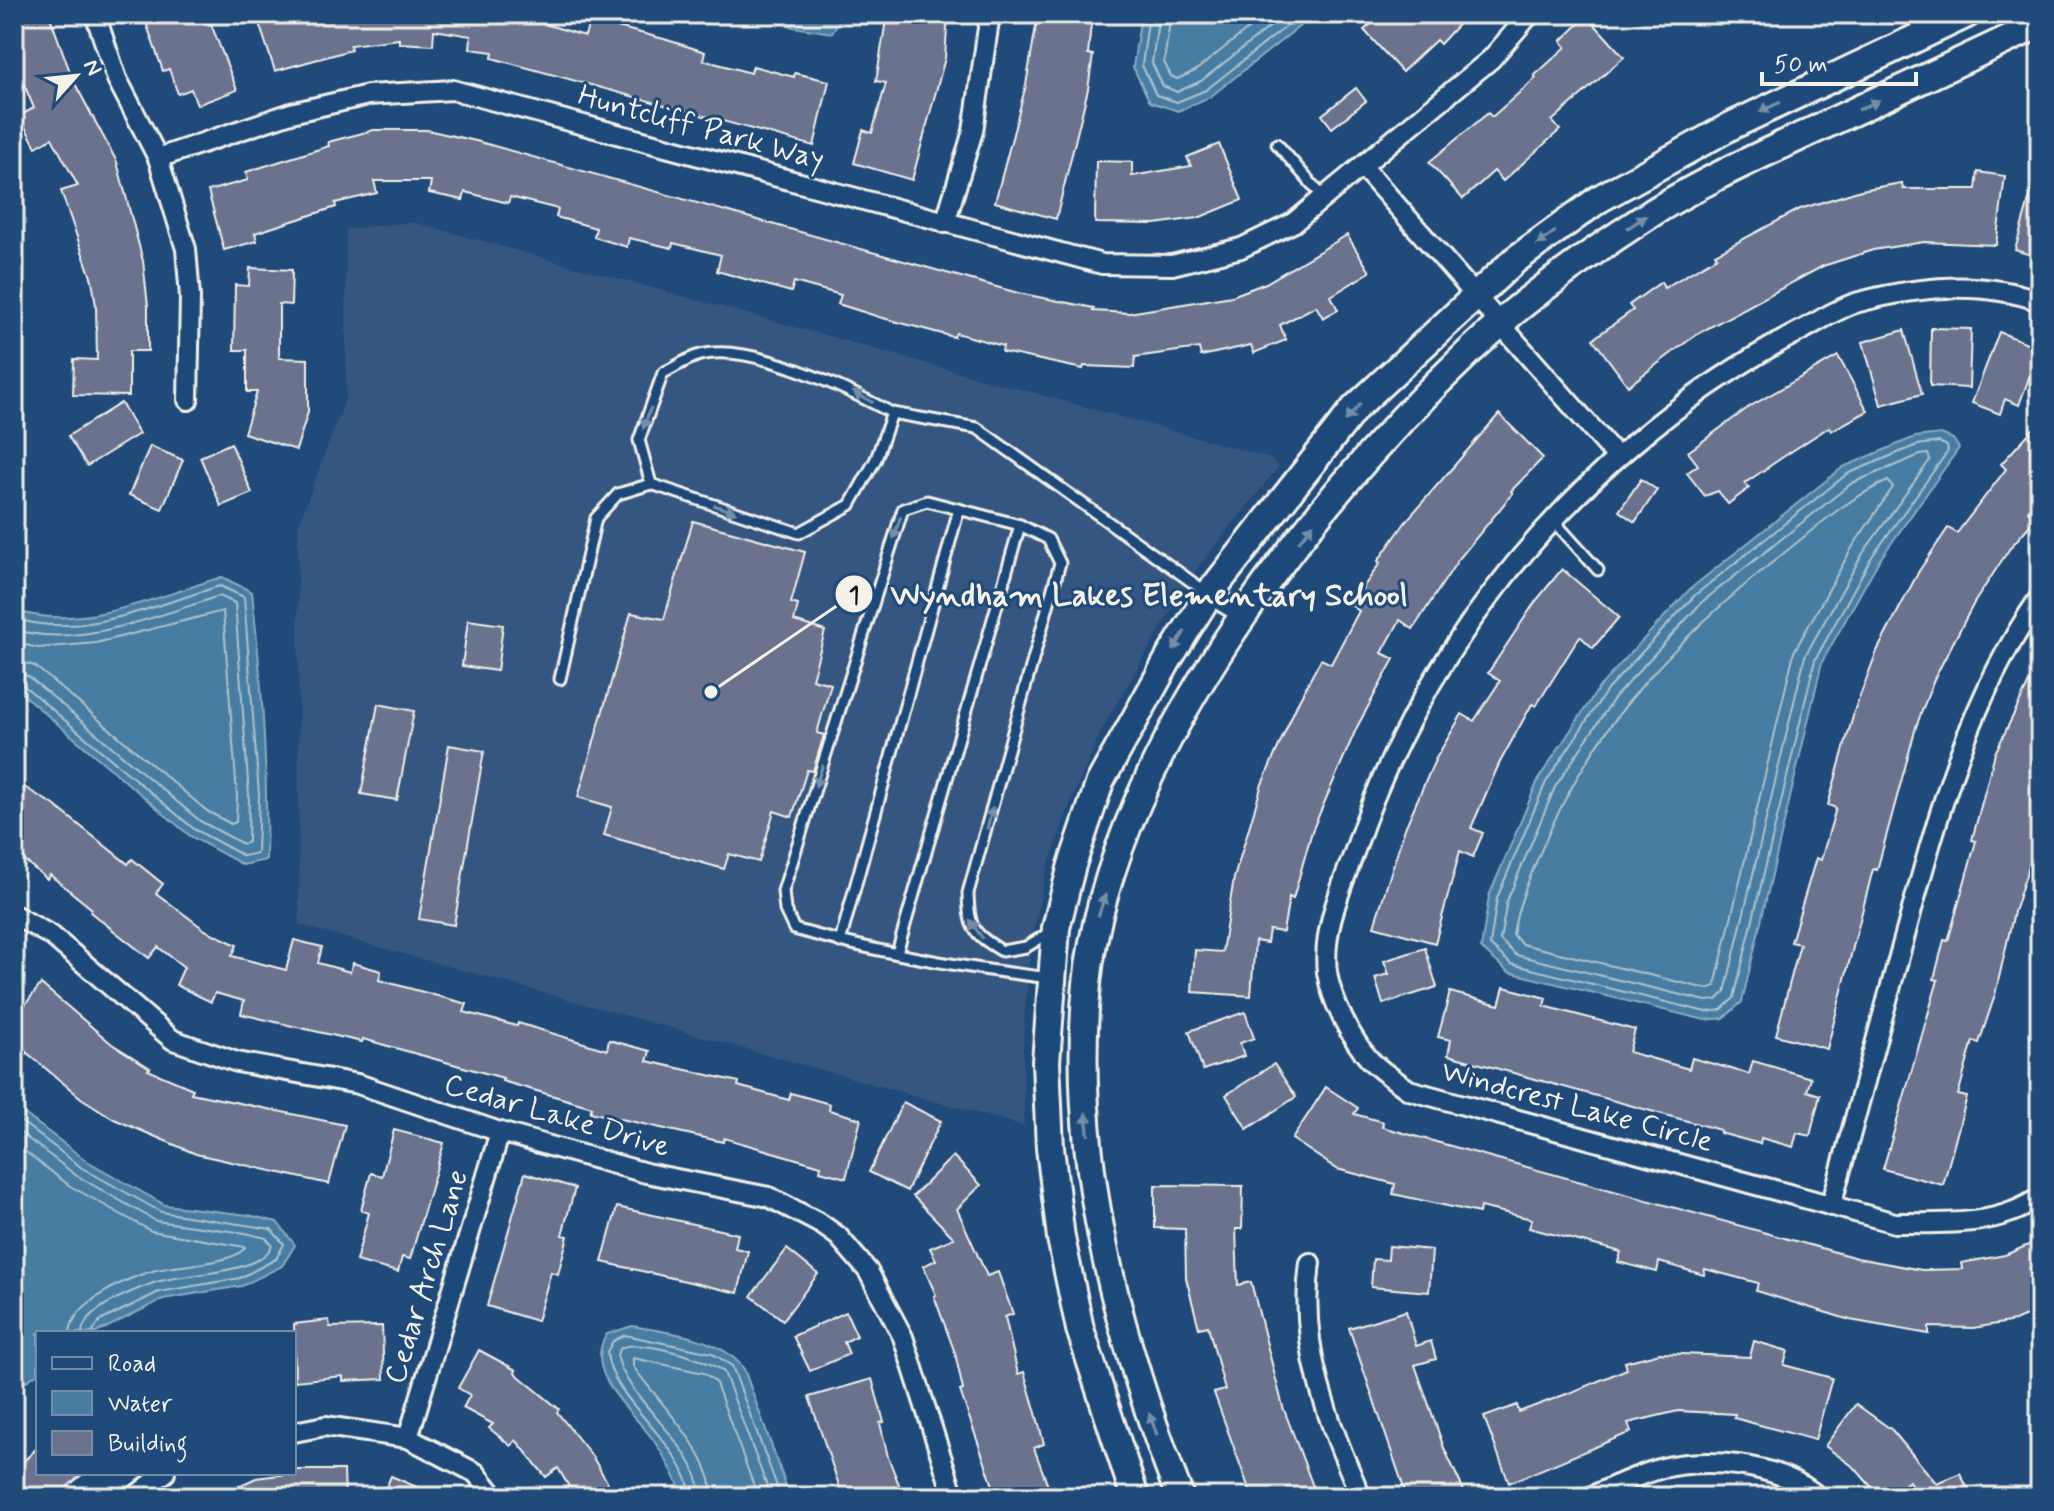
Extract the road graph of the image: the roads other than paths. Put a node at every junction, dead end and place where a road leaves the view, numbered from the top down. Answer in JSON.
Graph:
{"nodes":[{"id":1,"x":95,"y":14,"type":"edge"},
{"id":2,"x":990,"y":14,"type":"edge"},
{"id":3,"x":1530,"y":14,"type":"edge"},
{"id":4,"x":1967,"y":14,"type":"edge"},
{"id":5,"x":2040,"y":24,"type":"edge"},
{"id":6,"x":1277,"y":144,"type":"dead end"},
{"id":7,"x":158,"y":158,"type":"junction"},
{"id":8,"x":1362,"y":166,"type":"junction"},
{"id":9,"x":1323,"y":197,"type":"junction"},
{"id":10,"x":945,"y":223,"type":"junction"},
{"id":11,"x":1475,"y":295,"type":"junction"},
{"id":12,"x":2040,"y":301,"type":"edge"},
{"id":13,"x":1501,"y":322,"type":"junction"},
{"id":14,"x":188,"y":400,"type":"dead end"},
{"id":15,"x":892,"y":413,"type":"junction"},
{"id":16,"x":1617,"y":457,"type":"junction"},
{"id":17,"x":651,"y":484,"type":"junction"},
{"id":18,"x":959,"y":509,"type":"junction"},
{"id":19,"x":1553,"y":520,"type":"junction"},
{"id":20,"x":1020,"y":525,"type":"junction"},
{"id":21,"x":1598,"y":570,"type":"dead end"},
{"id":22,"x":1209,"y":594,"type":"junction"},
{"id":23,"x":2040,"y":597,"type":"edge"},
{"id":24,"x":1244,"y":615,"type":"junction"},
{"id":25,"x":560,"y":679,"type":"dead end"},
{"id":26,"x":14,"y":915,"type":"edge"},
{"id":27,"x":1056,"y":928,"type":"junction"},
{"id":28,"x":840,"y":942,"type":"junction"},
{"id":29,"x":897,"y":953,"type":"junction"},
{"id":30,"x":1050,"y":978,"type":"junction"},
{"id":31,"x":1088,"y":982,"type":"junction"},
{"id":32,"x":500,"y":1132,"type":"junction"},
{"id":33,"x":2040,"y":1197,"type":"edge"},
{"id":34,"x":1831,"y":1206,"type":"junction"},
{"id":35,"x":1310,"y":1263,"type":"dead end"},
{"id":36,"x":296,"y":1432,"type":"edge"},
{"id":37,"x":408,"y":1438,"type":"junction"},
{"id":38,"x":162,"y":1475,"type":"edge"},
{"id":39,"x":134,"y":1497,"type":"edge"},
{"id":40,"x":495,"y":1497,"type":"edge"},
{"id":41,"x":954,"y":1497,"type":"edge"},
{"id":42,"x":1135,"y":1497,"type":"edge"},
{"id":43,"x":1180,"y":1497,"type":"edge"},
{"id":44,"x":1361,"y":1497,"type":"edge"},
{"id":45,"x":1590,"y":1497,"type":"edge"},
{"id":46,"x":1818,"y":1497,"type":"edge"}],
"edges":[{"from":1,"to":7,"type":"street"},
{"from":2,"to":10,"type":"street"},
{"from":3,"to":8,"type":"street","name":"Huntcliff Park Way"},
{"from":4,"to":11,"type":"street","one_way":true},
{"from":13,"to":5,"type":"street","one_way":true},
{"from":6,"to":9,"type":"lane"},
{"from":7,"to":10,"type":"street","name":"Huntcliff Park Way"},
{"from":7,"to":14,"type":"street"},
{"from":8,"to":9,"type":"street","name":"Huntcliff Park Way"},
{"from":8,"to":11,"type":"street"},
{"from":9,"to":10,"type":"street","name":"Huntcliff Park Way"},
{"from":11,"to":13,"type":"street"},
{"from":11,"to":22,"type":"street","one_way":true},
{"from":12,"to":16,"type":"street","name":"Windcrest Lake Circle"},
{"from":13,"to":16,"type":"street"},
{"from":24,"to":13,"type":"street","one_way":true},
{"from":17,"to":15,"type":"lane","one_way":true},
{"from":15,"to":17,"type":"lane","one_way":true},
{"from":15,"to":22,"type":"lane"},
{"from":16,"to":19,"type":"street","name":"Windcrest Lake Circle"},
{"from":17,"to":25,"type":"lane"},
{"from":18,"to":20,"type":"lane"},
{"from":18,"to":28,"type":"lane"},
{"from":18,"to":28,"type":"lane","one_way":true},
{"from":19,"to":21,"type":"lane"},
{"from":19,"to":34,"type":"street","name":"Windcrest Lake Circle"},
{"from":27,"to":20,"type":"lane","one_way":true},
{"from":20,"to":29,"type":"lane"},
{"from":22,"to":24,"type":"street"},
{"from":22,"to":27,"type":"street","one_way":true},
{"from":23,"to":34,"type":"street"},
{"from":31,"to":24,"type":"street","one_way":true},
{"from":26,"to":32,"type":"street","name":"Cedar Lake Drive"},
{"from":27,"to":30,"type":"street"},
{"from":28,"to":29,"type":"lane"},
{"from":29,"to":30,"type":"lane"},
{"from":30,"to":31,"type":"street"},
{"from":30,"to":42,"type":"street"},
{"from":43,"to":31,"type":"street","one_way":true},
{"from":32,"to":37,"type":"street","name":"Cedar Arch Lane"},
{"from":32,"to":41,"type":"street","name":"Cedar Lake Drive"},
{"from":33,"to":34,"type":"street","name":"Windcrest Lake Circle"},
{"from":35,"to":44,"type":"street"},
{"from":36,"to":37,"type":"street"},
{"from":37,"to":40,"type":"street"},
{"from":38,"to":39,"type":"street"},
{"from":45,"to":46,"type":"street"}]}
